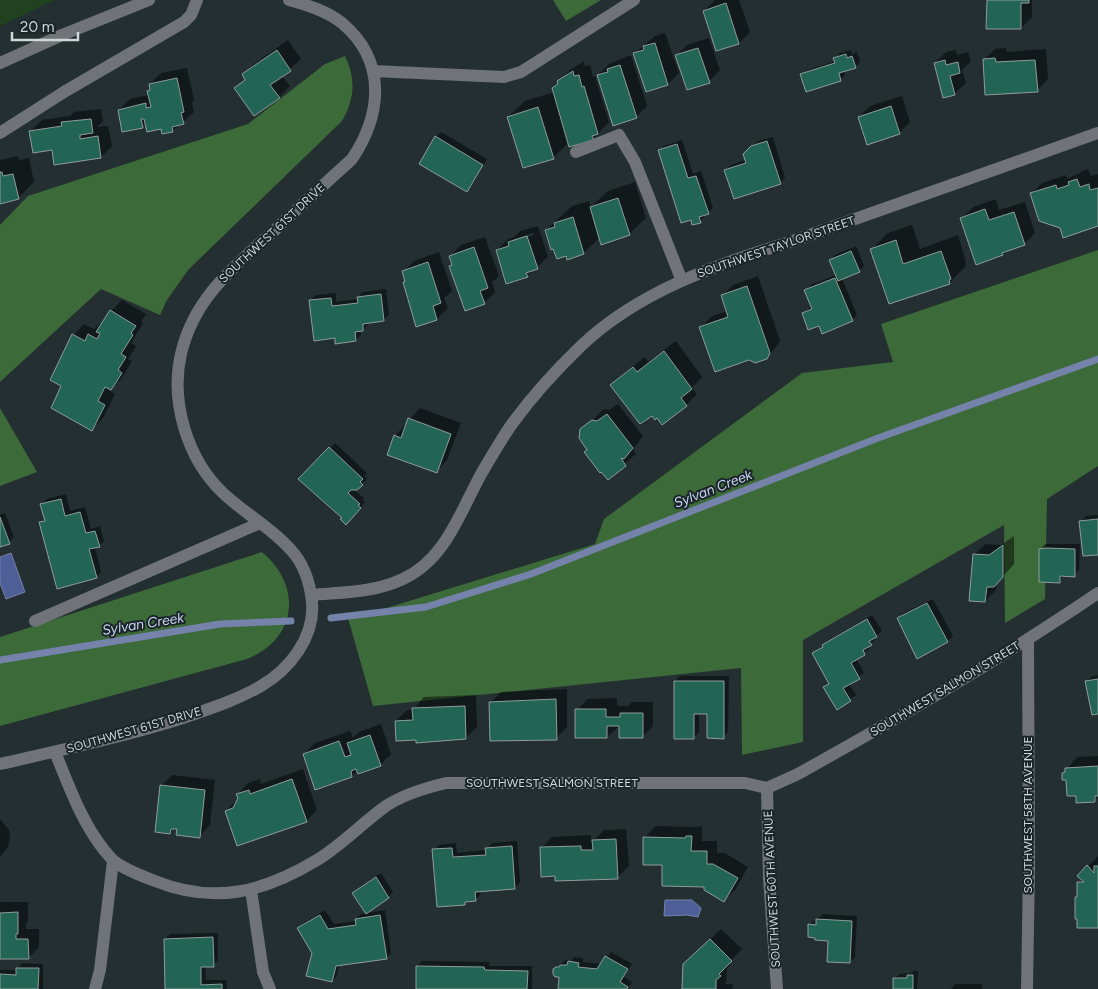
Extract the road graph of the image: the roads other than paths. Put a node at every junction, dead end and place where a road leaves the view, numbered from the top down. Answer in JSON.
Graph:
{"nodes":[{"id":1,"x":149,"y":0,"type":"edge"},
{"id":2,"x":197,"y":0,"type":"edge"},
{"id":3,"x":289,"y":0,"type":"edge"},
{"id":4,"x":634,"y":0,"type":"edge"},
{"id":5,"x":0,"y":63,"type":"edge"},
{"id":6,"x":373,"y":71,"type":"junction"},
{"id":7,"x":0,"y":133,"type":"edge"},
{"id":8,"x":1098,"y":133,"type":"edge"},
{"id":9,"x":576,"y":152,"type":"dead end"},
{"id":10,"x":682,"y":281,"type":"junction"},
{"id":11,"x":260,"y":523,"type":"junction"},
{"id":12,"x":311,"y":594,"type":"junction"},
{"id":13,"x":1098,"y":594,"type":"edge"},
{"id":14,"x":35,"y":620,"type":"dead end"},
{"id":15,"x":1028,"y":640,"type":"junction"},
{"id":16,"x":55,"y":752,"type":"junction"},
{"id":17,"x":0,"y":764,"type":"edge"},
{"id":18,"x":767,"y":788,"type":"junction"},
{"id":19,"x":114,"y":861,"type":"junction"},
{"id":20,"x":251,"y":890,"type":"junction"},
{"id":21,"x":95,"y":989,"type":"edge"},
{"id":22,"x":270,"y":989,"type":"edge"},
{"id":23,"x":777,"y":989,"type":"edge"},
{"id":24,"x":1027,"y":989,"type":"edge"}],
"edges":[{"from":1,"to":5,"type":"street"},
{"from":2,"to":7,"type":"street"},
{"from":3,"to":6,"type":"street","name":"SOUTHWEST 61ST DRIVE"},
{"from":4,"to":6,"type":"street"},
{"from":6,"to":11,"type":"street","name":"SOUTHWEST 61ST DRIVE"},
{"from":8,"to":10,"type":"street","name":"SOUTHWEST TAYLOR STREET"},
{"from":9,"to":10,"type":"street"},
{"from":10,"to":12,"type":"street","name":"SOUTHWEST TAYLOR STREET"},
{"from":11,"to":12,"type":"street","name":"SOUTHWEST 61ST DRIVE"},
{"from":11,"to":14,"type":"street"},
{"from":12,"to":16,"type":"street","name":"SOUTHWEST 61ST DRIVE"},
{"from":13,"to":15,"type":"street","name":"SOUTHWEST SALMON STREET"},
{"from":15,"to":18,"type":"street","name":"SOUTHWEST SALMON STREET"},
{"from":15,"to":24,"type":"street","name":"SOUTHWEST 58TH AVENUE"},
{"from":16,"to":17,"type":"street","name":"SOUTHWEST 61ST DRIVE"},
{"from":16,"to":19,"type":"street","name":"SOUTHWEST SALMON STREET"},
{"from":18,"to":20,"type":"street","name":"SOUTHWEST SALMON STREET"},
{"from":18,"to":23,"type":"street","name":"SOUTHWEST 60TH AVENUE"},
{"from":19,"to":20,"type":"street","name":"SOUTHWEST SALMON STREET"},
{"from":19,"to":21,"type":"street"},
{"from":20,"to":22,"type":"street"}]}
